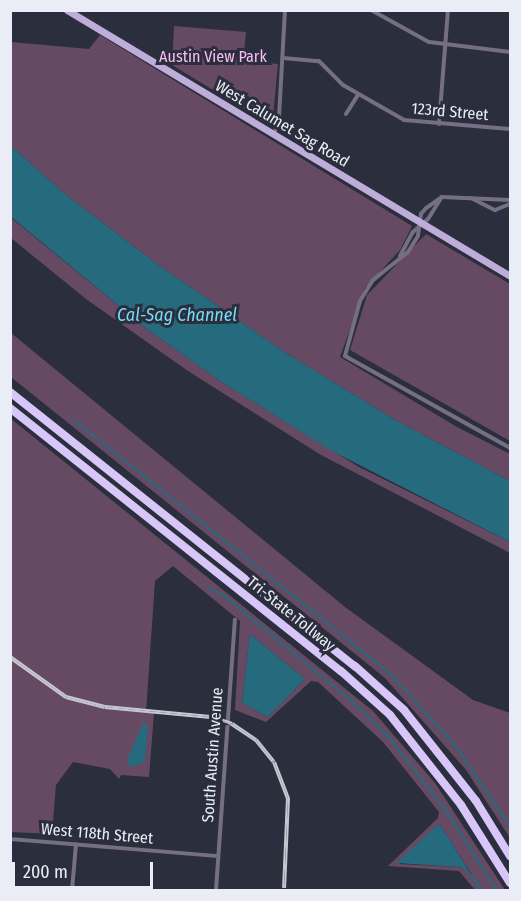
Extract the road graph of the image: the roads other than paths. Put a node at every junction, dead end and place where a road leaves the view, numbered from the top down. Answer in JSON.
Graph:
{"nodes":[{"id":1,"x":67,"y":10,"type":"edge"},
{"id":2,"x":285,"y":10,"type":"edge"},
{"id":3,"x":371,"y":10,"type":"edge"},
{"id":4,"x":448,"y":10,"type":"edge"},
{"id":5,"x":446,"y":46,"type":"junction"},
{"id":6,"x":510,"y":52,"type":"edge"},
{"id":7,"x":283,"y":58,"type":"junction"},
{"id":8,"x":358,"y":95,"type":"junction"},
{"id":9,"x":346,"y":114,"type":"dead end"},
{"id":10,"x":439,"y":124,"type":"junction"},
{"id":11,"x":510,"y":129,"type":"edge"},
{"id":12,"x":273,"y":136,"type":"junction"},
{"id":13,"x":442,"y":196,"type":"junction"},
{"id":14,"x":470,"y":198,"type":"junction"},
{"id":15,"x":510,"y":202,"type":"edge"},
{"id":16,"x":421,"y":223,"type":"junction"},
{"id":17,"x":510,"y":276,"type":"edge"},
{"id":18,"x":10,"y":392,"type":"edge"},
{"id":19,"x":10,"y":408,"type":"edge"},
{"id":20,"x":510,"y":448,"type":"edge"},
{"id":21,"x":235,"y":620,"type":"dead end"},
{"id":22,"x":10,"y":839,"type":"edge"},
{"id":23,"x":76,"y":844,"type":"junction"},
{"id":24,"x":218,"y":856,"type":"junction"},
{"id":25,"x":510,"y":856,"type":"edge"},
{"id":26,"x":510,"y":883,"type":"edge"},
{"id":27,"x":72,"y":891,"type":"edge"},
{"id":28,"x":216,"y":891,"type":"edge"}],
"edges":[{"from":1,"to":12,"type":"main road","name":"West Calumet Sag Road"},
{"from":2,"to":7,"type":"street"},
{"from":3,"to":5,"type":"street"},
{"from":4,"to":5,"type":"street"},
{"from":5,"to":6,"type":"street"},
{"from":5,"to":10,"type":"street"},
{"from":7,"to":8,"type":"street","name":"123rd Street"},
{"from":7,"to":12,"type":"street"},
{"from":8,"to":9,"type":"street"},
{"from":8,"to":10,"type":"street","name":"123rd Street"},
{"from":10,"to":11,"type":"street","name":"123rd Street"},
{"from":12,"to":16,"type":"main road","name":"West Calumet Sag Road"},
{"from":13,"to":14,"type":"street"},
{"from":13,"to":16,"type":"street"},
{"from":13,"to":16,"type":"street"},
{"from":14,"to":15,"type":"street"},
{"from":14,"to":15,"type":"street"},
{"from":16,"to":17,"type":"main road","name":"West Calumet Sag Road"},
{"from":16,"to":20,"type":"street"},
{"from":18,"to":25,"type":"highway","name":"Tri-State Tollway"},
{"from":19,"to":26,"type":"highway","name":"Tri-State Tollway"},
{"from":21,"to":24,"type":"street","name":"South Austin Avenue"},
{"from":22,"to":23,"type":"street","name":"West 118th Street"},
{"from":23,"to":24,"type":"street","name":"West 118th Street"},
{"from":23,"to":27,"type":"street"},
{"from":24,"to":28,"type":"street","name":"South Austin Avenue"}]}
